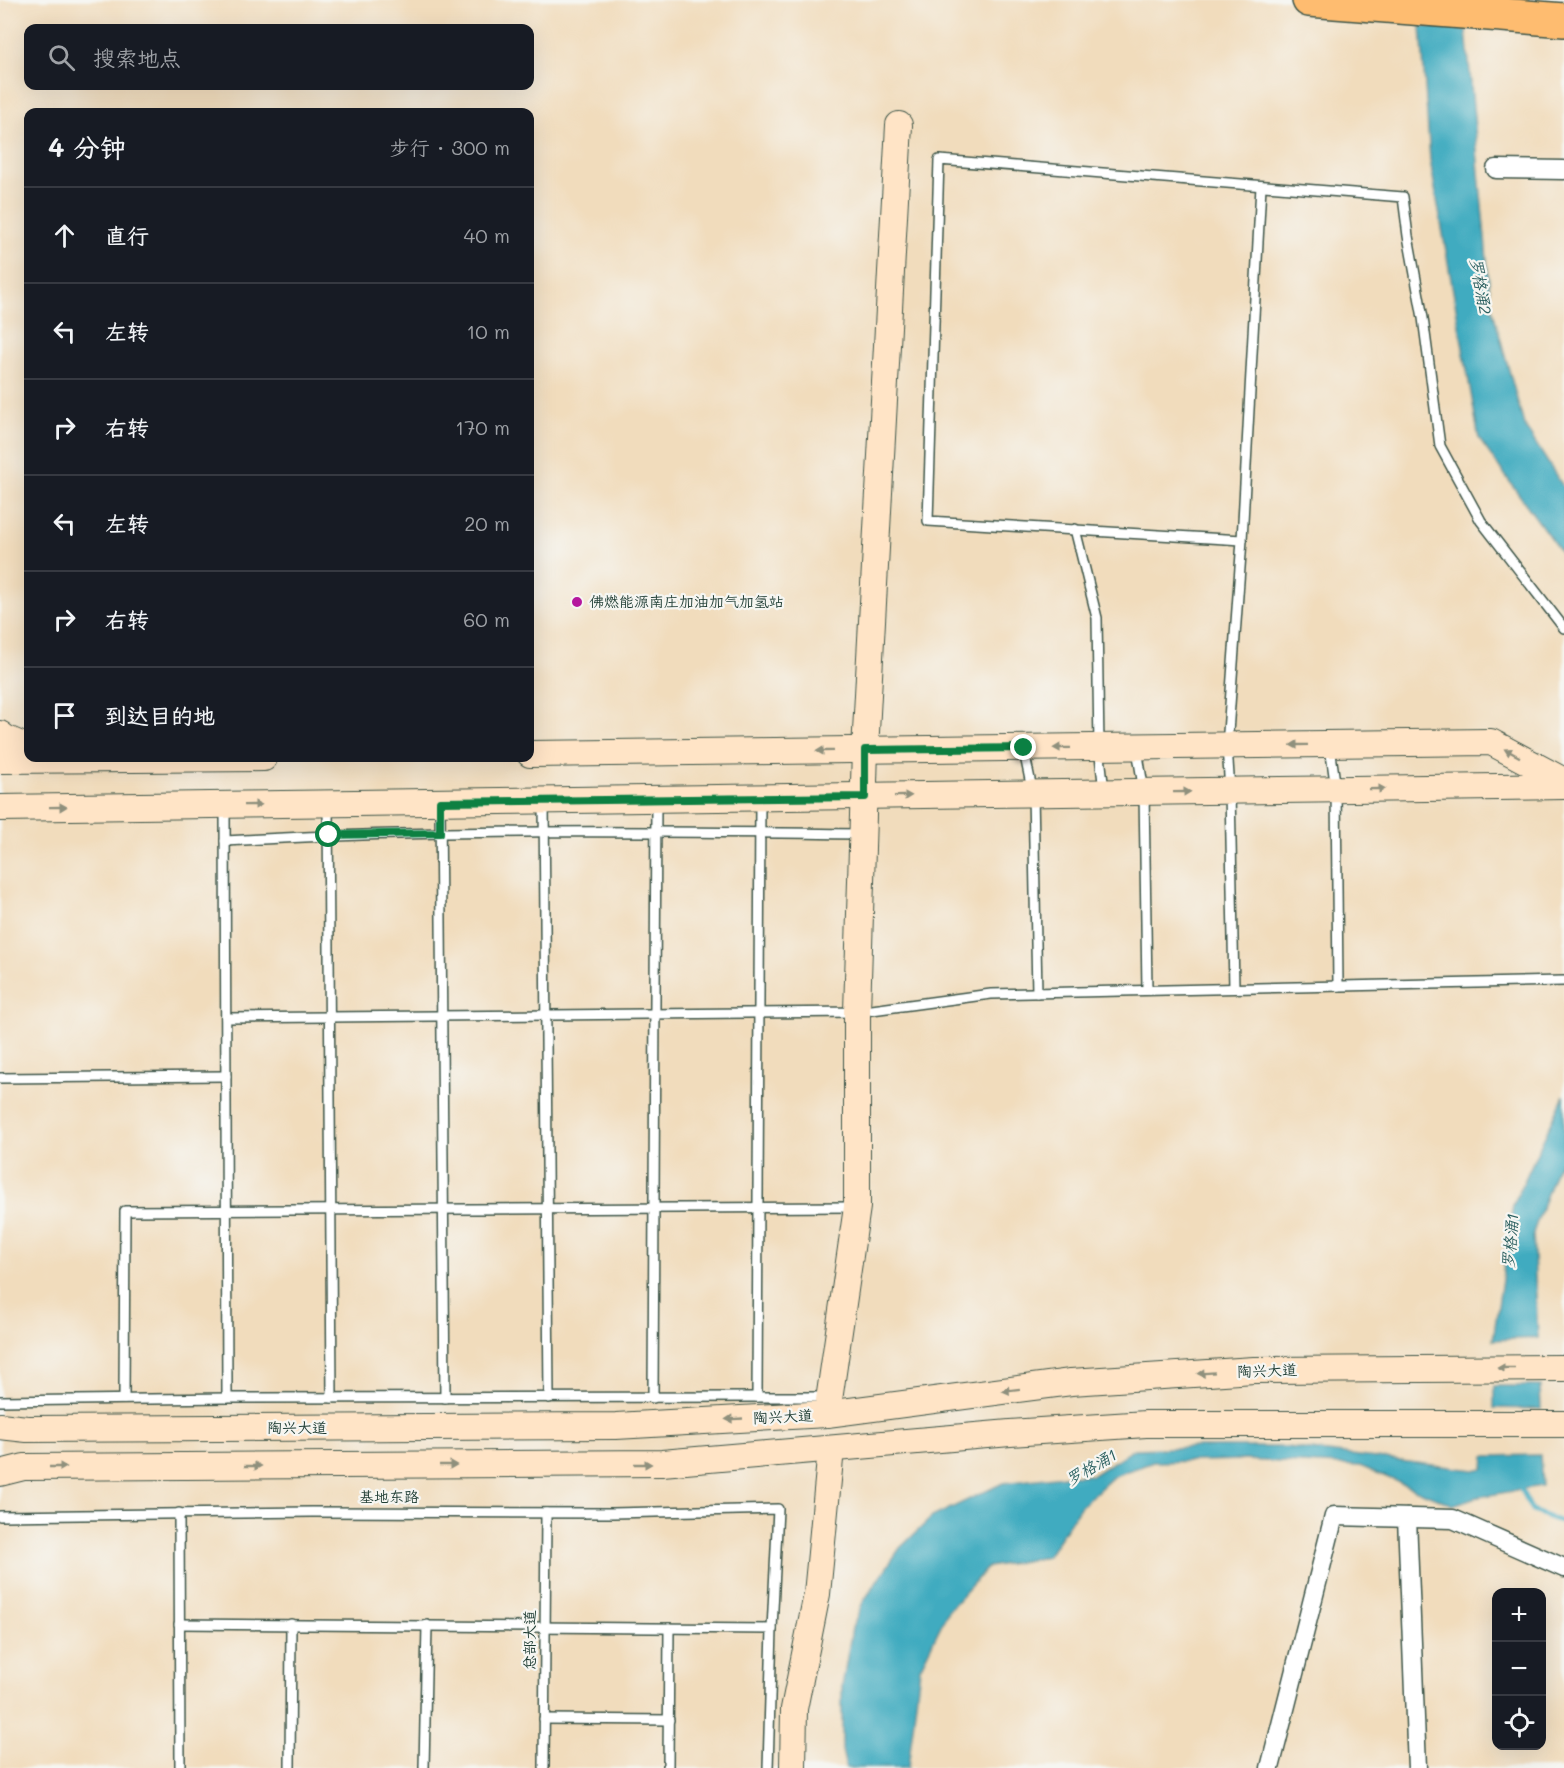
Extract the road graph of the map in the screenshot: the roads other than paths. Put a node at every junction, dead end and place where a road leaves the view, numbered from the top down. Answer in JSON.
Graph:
{"nodes":[{"id":1,"x":1309,"y":0,"type":"edge"},
{"id":2,"x":1564,"y":20,"type":"edge"},
{"id":3,"x":899,"y":125,"type":"dead end"},
{"id":4,"x":1496,"y":169,"type":"dead end"},
{"id":5,"x":1564,"y":170,"type":"edge"},
{"id":6,"x":1261,"y":186,"type":"junction"},
{"id":7,"x":1075,"y":530,"type":"junction"},
{"id":8,"x":1242,"y":540,"type":"junction"},
{"id":9,"x":1564,"y":628,"type":"edge"},
{"id":10,"x":0,"y":734,"type":"edge"},
{"id":11,"x":1330,"y":745,"type":"junction"},
{"id":12,"x":24,"y":746,"type":"edge"},
{"id":13,"x":1227,"y":746,"type":"junction"},
{"id":14,"x":1099,"y":747,"type":"junction"},
{"id":15,"x":1137,"y":747,"type":"junction"},
{"id":16,"x":1024,"y":748,"type":"junction"},
{"id":17,"x":865,"y":750,"type":"junction"},
{"id":18,"x":534,"y":754,"type":"edge"},
{"id":19,"x":0,"y":760,"type":"edge"},
{"id":20,"x":24,"y":760,"type":"edge"},
{"id":21,"x":1564,"y":781,"type":"edge"},
{"id":22,"x":1564,"y":786,"type":"edge"},
{"id":23,"x":1336,"y":789,"type":"junction"},
{"id":24,"x":1230,"y":791,"type":"junction"},
{"id":25,"x":1144,"y":792,"type":"junction"},
{"id":26,"x":1104,"y":793,"type":"junction"},
{"id":27,"x":1033,"y":794,"type":"junction"},
{"id":28,"x":865,"y":797,"type":"junction"},
{"id":29,"x":760,"y":798,"type":"junction"},
{"id":30,"x":656,"y":800,"type":"junction"},
{"id":31,"x":544,"y":801,"type":"junction"},
{"id":32,"x":440,"y":802,"type":"junction"},
{"id":33,"x":328,"y":804,"type":"junction"},
{"id":34,"x":225,"y":805,"type":"junction"},
{"id":35,"x":26,"y":807,"type":"junction"},
{"id":36,"x":0,"y":808,"type":"edge"},
{"id":37,"x":0,"y":820,"type":"edge"},
{"id":38,"x":545,"y":832,"type":"junction"},
{"id":39,"x":656,"y":832,"type":"junction"},
{"id":40,"x":440,"y":833,"type":"junction"},
{"id":41,"x":760,"y":833,"type":"junction"},
{"id":42,"x":863,"y":834,"type":"junction"},
{"id":43,"x":329,"y":835,"type":"junction"},
{"id":44,"x":225,"y":841,"type":"junction"},
{"id":45,"x":1564,"y":981,"type":"edge"},
{"id":46,"x":1338,"y":986,"type":"junction"},
{"id":47,"x":1234,"y":988,"type":"junction"},
{"id":48,"x":1147,"y":990,"type":"junction"},
{"id":49,"x":1037,"y":993,"type":"junction"},
{"id":50,"x":759,"y":1012,"type":"junction"},
{"id":51,"x":857,"y":1012,"type":"junction"},
{"id":52,"x":655,"y":1013,"type":"junction"},
{"id":53,"x":546,"y":1014,"type":"junction"},
{"id":54,"x":442,"y":1015,"type":"junction"},
{"id":55,"x":330,"y":1017,"type":"junction"},
{"id":56,"x":226,"y":1018,"type":"junction"},
{"id":57,"x":226,"y":1076,"type":"junction"},
{"id":58,"x":0,"y":1078,"type":"edge"},
{"id":59,"x":857,"y":1207,"type":"junction"},
{"id":60,"x":758,"y":1208,"type":"junction"},
{"id":61,"x":654,"y":1209,"type":"junction"},
{"id":62,"x":331,"y":1210,"type":"junction"},
{"id":63,"x":443,"y":1210,"type":"junction"},
{"id":64,"x":548,"y":1210,"type":"junction"},
{"id":65,"x":226,"y":1211,"type":"junction"},
{"id":66,"x":1564,"y":1368,"type":"edge"},
{"id":67,"x":757,"y":1397,"type":"junction"},
{"id":68,"x":227,"y":1398,"type":"junction"},
{"id":69,"x":332,"y":1398,"type":"junction"},
{"id":70,"x":445,"y":1398,"type":"junction"},
{"id":71,"x":549,"y":1398,"type":"junction"},
{"id":72,"x":653,"y":1398,"type":"junction"},
{"id":73,"x":124,"y":1399,"type":"junction"},
{"id":74,"x":0,"y":1401,"type":"edge"},
{"id":75,"x":829,"y":1405,"type":"junction"},
{"id":76,"x":1564,"y":1424,"type":"edge"},
{"id":77,"x":0,"y":1426,"type":"edge"},
{"id":78,"x":27,"y":1429,"type":"junction"},
{"id":79,"x":831,"y":1449,"type":"junction"},
{"id":80,"x":24,"y":1467,"type":"junction"},
{"id":81,"x":0,"y":1473,"type":"edge"},
{"id":82,"x":179,"y":1513,"type":"junction"},
{"id":83,"x":546,"y":1513,"type":"junction"},
{"id":84,"x":0,"y":1515,"type":"edge"},
{"id":85,"x":1407,"y":1518,"type":"junction"},
{"id":86,"x":1564,"y":1568,"type":"edge"},
{"id":87,"x":179,"y":1624,"type":"junction"},
{"id":88,"x":291,"y":1624,"type":"junction"},
{"id":89,"x":427,"y":1626,"type":"junction"},
{"id":90,"x":545,"y":1626,"type":"junction"},
{"id":91,"x":669,"y":1628,"type":"junction"},
{"id":92,"x":772,"y":1629,"type":"junction"},
{"id":93,"x":544,"y":1719,"type":"junction"},
{"id":94,"x":669,"y":1720,"type":"junction"},
{"id":95,"x":180,"y":1768,"type":"edge"},
{"id":96,"x":290,"y":1768,"type":"edge"},
{"id":97,"x":424,"y":1768,"type":"edge"},
{"id":98,"x":544,"y":1768,"type":"edge"},
{"id":99,"x":668,"y":1768,"type":"edge"},
{"id":100,"x":768,"y":1768,"type":"edge"},
{"id":101,"x":794,"y":1768,"type":"edge"},
{"id":102,"x":1270,"y":1768,"type":"edge"},
{"id":103,"x":1417,"y":1768,"type":"edge"}],
"edges":[{"from":1,"to":2,"type":"highway"},
{"from":3,"to":17,"type":"street"},
{"from":4,"to":5,"type":"street"},
{"from":6,"to":7,"type":"lane"},
{"from":6,"to":8,"type":"lane"},
{"from":6,"to":9,"type":"lane"},
{"from":7,"to":8,"type":"lane"},
{"from":7,"to":14,"type":"lane"},
{"from":8,"to":13,"type":"lane"},
{"from":10,"to":12,"type":"street"},
{"from":11,"to":13,"type":"street","one_way":true},
{"from":21,"to":11,"type":"street","one_way":true},
{"from":11,"to":23,"type":"lane"},
{"from":13,"to":15,"type":"street"},
{"from":13,"to":24,"type":"lane"},
{"from":14,"to":15,"type":"street"},
{"from":14,"to":16,"type":"street","one_way":true},
{"from":14,"to":26,"type":"lane"},
{"from":15,"to":25,"type":"lane"},
{"from":16,"to":17,"type":"street"},
{"from":16,"to":27,"type":"lane"},
{"from":17,"to":18,"type":"street","one_way":true},
{"from":17,"to":28,"type":"street"},
{"from":19,"to":20,"type":"street"},
{"from":23,"to":22,"type":"street","one_way":true},
{"from":23,"to":24,"type":"street"},
{"from":23,"to":46,"type":"lane"},
{"from":25,"to":24,"type":"street","one_way":true},
{"from":24,"to":47,"type":"lane"},
{"from":25,"to":26,"type":"street"},
{"from":25,"to":48,"type":"lane"},
{"from":26,"to":27,"type":"street"},
{"from":28,"to":27,"type":"street","one_way":true},
{"from":27,"to":49,"type":"lane"},
{"from":28,"to":29,"type":"street"},
{"from":28,"to":42,"type":"street"},
{"from":29,"to":30,"type":"street"},
{"from":29,"to":41,"type":"lane"},
{"from":30,"to":31,"type":"street"},
{"from":30,"to":39,"type":"lane"},
{"from":31,"to":32,"type":"street"},
{"from":31,"to":38,"type":"lane"},
{"from":32,"to":33,"type":"street"},
{"from":32,"to":40,"type":"lane"},
{"from":34,"to":33,"type":"street","one_way":true},
{"from":33,"to":43,"type":"lane"},
{"from":35,"to":34,"type":"street","one_way":true},
{"from":34,"to":44,"type":"lane"},
{"from":35,"to":36,"type":"street"},
{"from":35,"to":37,"type":"street"},
{"from":38,"to":39,"type":"lane"},
{"from":38,"to":40,"type":"lane"},
{"from":38,"to":53,"type":"lane"},
{"from":39,"to":41,"type":"lane"},
{"from":39,"to":52,"type":"lane"},
{"from":40,"to":43,"type":"lane"},
{"from":40,"to":54,"type":"lane"},
{"from":41,"to":42,"type":"lane"},
{"from":41,"to":50,"type":"lane"},
{"from":42,"to":51,"type":"street"},
{"from":43,"to":44,"type":"lane"},
{"from":43,"to":55,"type":"lane"},
{"from":44,"to":56,"type":"lane"},
{"from":45,"to":46,"type":"lane"},
{"from":46,"to":47,"type":"lane"},
{"from":47,"to":48,"type":"lane"},
{"from":48,"to":49,"type":"lane"},
{"from":49,"to":51,"type":"lane"},
{"from":50,"to":51,"type":"lane"},
{"from":50,"to":52,"type":"lane"},
{"from":50,"to":60,"type":"lane"},
{"from":51,"to":59,"type":"street"},
{"from":52,"to":53,"type":"lane"},
{"from":52,"to":61,"type":"lane"},
{"from":53,"to":54,"type":"lane"},
{"from":53,"to":64,"type":"lane"},
{"from":54,"to":55,"type":"lane"},
{"from":54,"to":63,"type":"lane"},
{"from":55,"to":56,"type":"lane"},
{"from":55,"to":62,"type":"lane"},
{"from":56,"to":57,"type":"lane"},
{"from":57,"to":58,"type":"lane"},
{"from":57,"to":65,"type":"lane"},
{"from":59,"to":60,"type":"lane"},
{"from":59,"to":75,"type":"street"},
{"from":60,"to":61,"type":"lane"},
{"from":60,"to":67,"type":"lane"},
{"from":61,"to":64,"type":"lane"},
{"from":61,"to":72,"type":"lane"},
{"from":62,"to":63,"type":"lane"},
{"from":62,"to":65,"type":"lane"},
{"from":62,"to":69,"type":"lane"},
{"from":63,"to":64,"type":"lane"},
{"from":63,"to":70,"type":"lane"},
{"from":64,"to":71,"type":"lane"},
{"from":65,"to":68,"type":"lane"},
{"from":65,"to":73,"type":"lane"},
{"from":66,"to":75,"type":"street","name":"陶兴大道","one_way":true},
{"from":67,"to":72,"type":"lane"},
{"from":67,"to":75,"type":"lane"},
{"from":68,"to":69,"type":"lane"},
{"from":68,"to":73,"type":"lane"},
{"from":69,"to":70,"type":"lane"},
{"from":70,"to":71,"type":"lane"},
{"from":71,"to":72,"type":"lane"},
{"from":73,"to":74,"type":"lane"},
{"from":75,"to":78,"type":"street","name":"陶兴大道","one_way":true},
{"from":76,"to":79,"type":"street"},
{"from":77,"to":78,"type":"street","name":"陶兴大道"},
{"from":78,"to":80,"type":"street"},
{"from":80,"to":79,"type":"street","one_way":true},
{"from":79,"to":101,"type":"street"},
{"from":80,"to":81,"type":"street"},
{"from":82,"to":83,"type":"lane","name":"基地东路"},
{"from":82,"to":84,"type":"lane","name":"基地东路"},
{"from":82,"to":87,"type":"lane"},
{"from":83,"to":90,"type":"lane","name":"总部大道"},
{"from":83,"to":92,"type":"lane","name":"基地东路"},
{"from":85,"to":86,"type":"street"},
{"from":85,"to":102,"type":"street"},
{"from":85,"to":103,"type":"street"},
{"from":87,"to":88,"type":"lane"},
{"from":87,"to":95,"type":"lane"},
{"from":88,"to":89,"type":"lane"},
{"from":88,"to":96,"type":"lane"},
{"from":89,"to":90,"type":"lane"},
{"from":89,"to":97,"type":"lane"},
{"from":90,"to":91,"type":"lane"},
{"from":90,"to":93,"type":"lane","name":"总部大道"},
{"from":91,"to":92,"type":"lane"},
{"from":91,"to":94,"type":"lane"},
{"from":92,"to":100,"type":"lane"},
{"from":93,"to":94,"type":"lane"},
{"from":93,"to":98,"type":"lane","name":"总部大道"},
{"from":94,"to":99,"type":"lane"}]}
